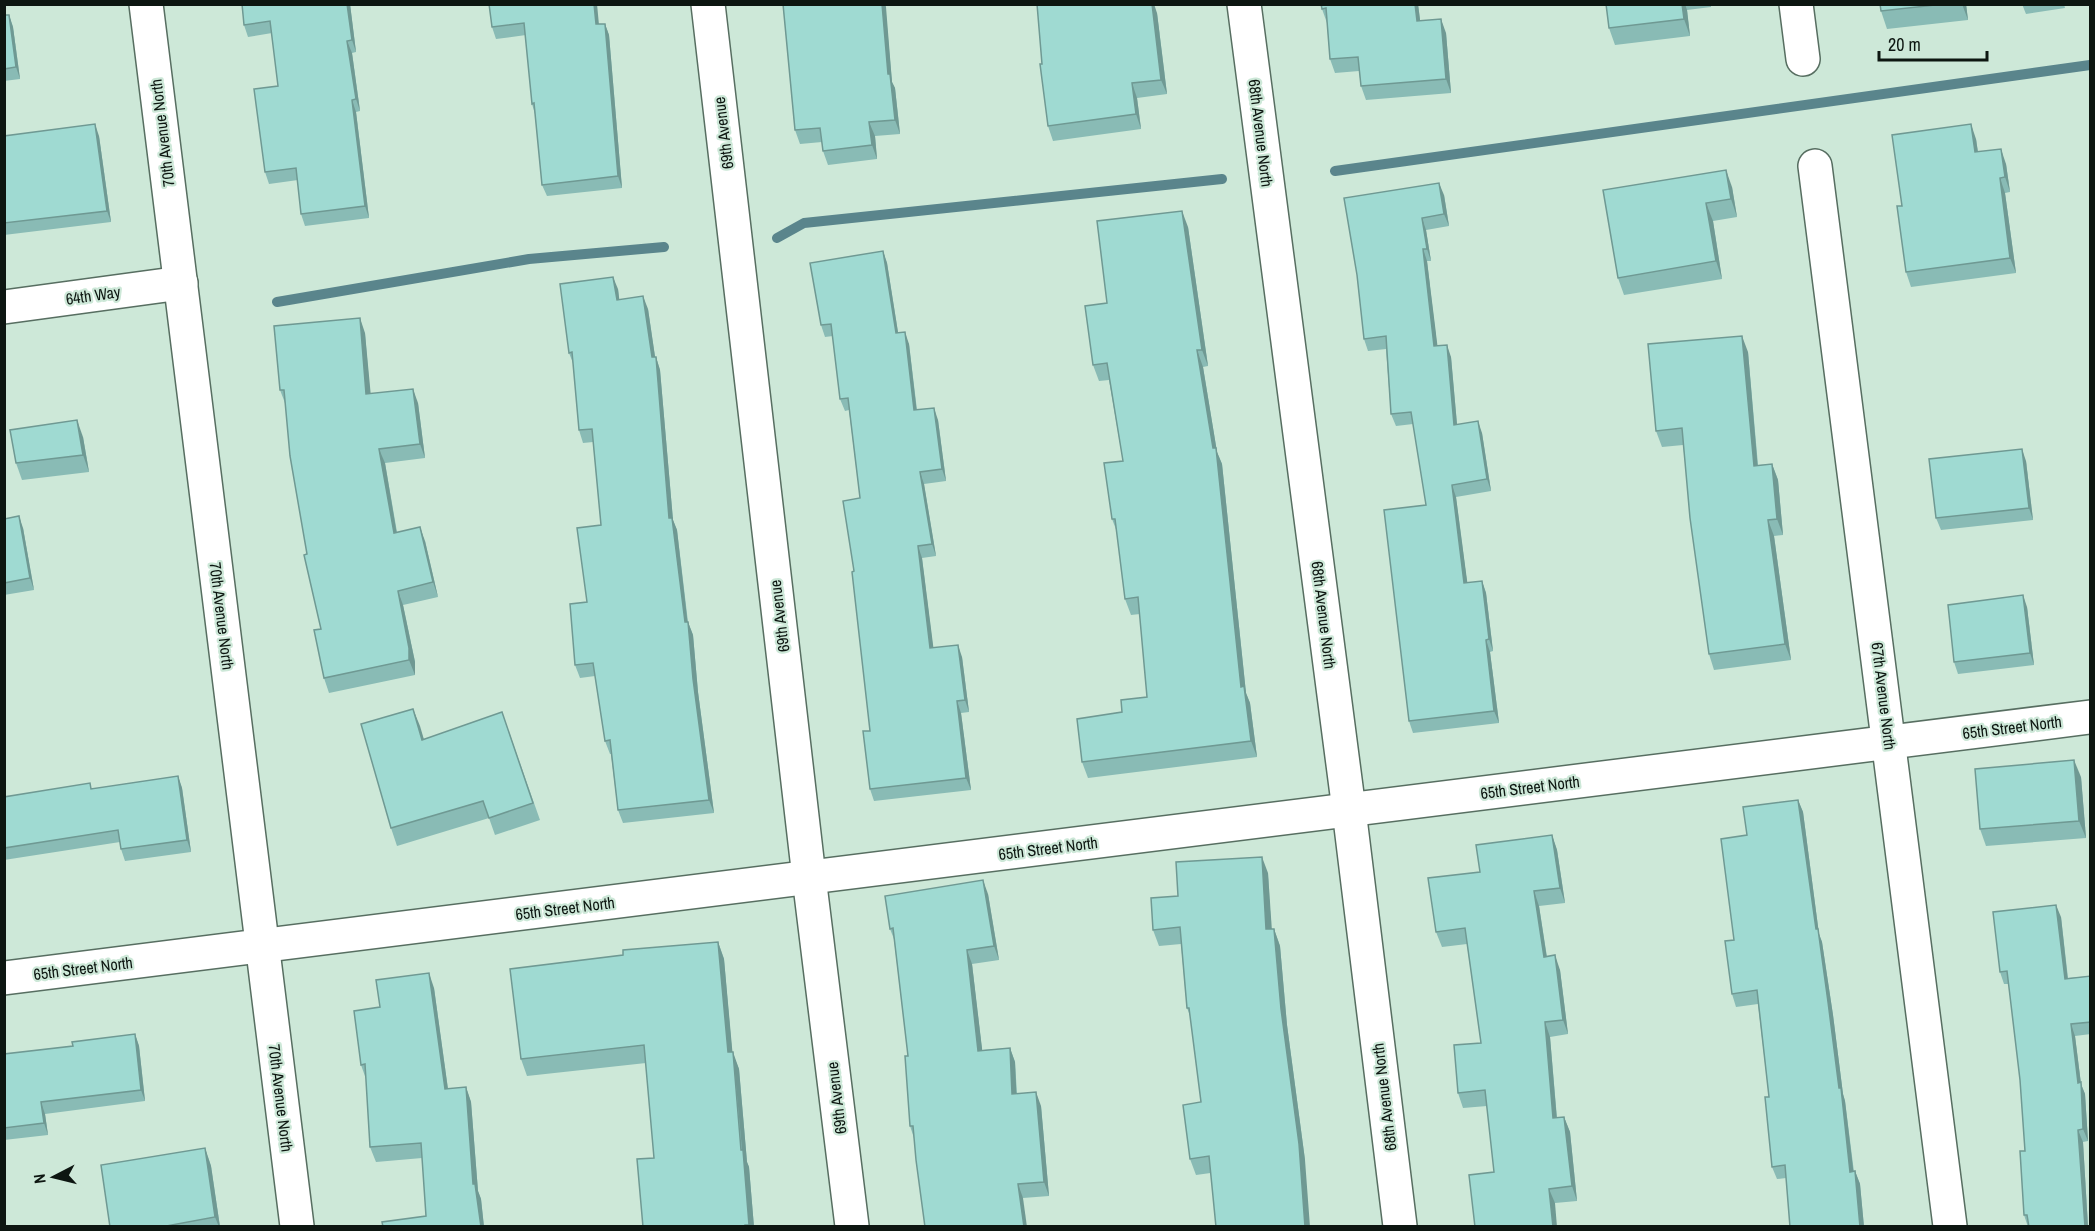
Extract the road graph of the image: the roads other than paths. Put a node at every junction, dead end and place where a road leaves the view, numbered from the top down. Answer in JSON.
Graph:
{"nodes":[{"id":1,"x":146,"y":4,"type":"edge"},
{"id":2,"x":708,"y":4,"type":"edge"},
{"id":3,"x":1244,"y":4,"type":"edge"},
{"id":4,"x":1796,"y":4,"type":"edge"},
{"id":5,"x":1803,"y":59,"type":"dead end"},
{"id":6,"x":1815,"y":166,"type":"dead end"},
{"id":7,"x":181,"y":283,"type":"junction"},
{"id":8,"x":4,"y":307,"type":"edge"},
{"id":9,"x":2091,"y":717,"type":"edge"},
{"id":10,"x":1890,"y":742,"type":"junction"},
{"id":11,"x":1349,"y":810,"type":"junction"},
{"id":12,"x":809,"y":877,"type":"junction"},
{"id":13,"x":262,"y":946,"type":"junction"},
{"id":14,"x":4,"y":978,"type":"edge"},
{"id":15,"x":297,"y":1227,"type":"edge"},
{"id":16,"x":852,"y":1227,"type":"edge"},
{"id":17,"x":1400,"y":1227,"type":"edge"},
{"id":18,"x":1950,"y":1227,"type":"edge"}],
"edges":[{"from":1,"to":7,"type":"street","name":"70th Avenue North"},
{"from":2,"to":12,"type":"street","name":"69th Avenue"},
{"from":3,"to":11,"type":"street","name":"68th Avenue North"},
{"from":4,"to":5,"type":"street"},
{"from":6,"to":10,"type":"street","name":"67th Avenue North"},
{"from":7,"to":8,"type":"street","name":"64th Way"},
{"from":7,"to":13,"type":"street","name":"70th Avenue North"},
{"from":9,"to":10,"type":"street","name":"65th Street North"},
{"from":10,"to":11,"type":"street","name":"65th Street North"},
{"from":10,"to":18,"type":"street","name":"67th Avenue North"},
{"from":11,"to":12,"type":"street","name":"65th Street North"},
{"from":11,"to":17,"type":"street","name":"68th Avenue North"},
{"from":12,"to":13,"type":"street","name":"65th Street North"},
{"from":12,"to":16,"type":"street","name":"69th Avenue"},
{"from":13,"to":14,"type":"street","name":"65th Street North"},
{"from":13,"to":15,"type":"street","name":"70th Avenue North"}]}
